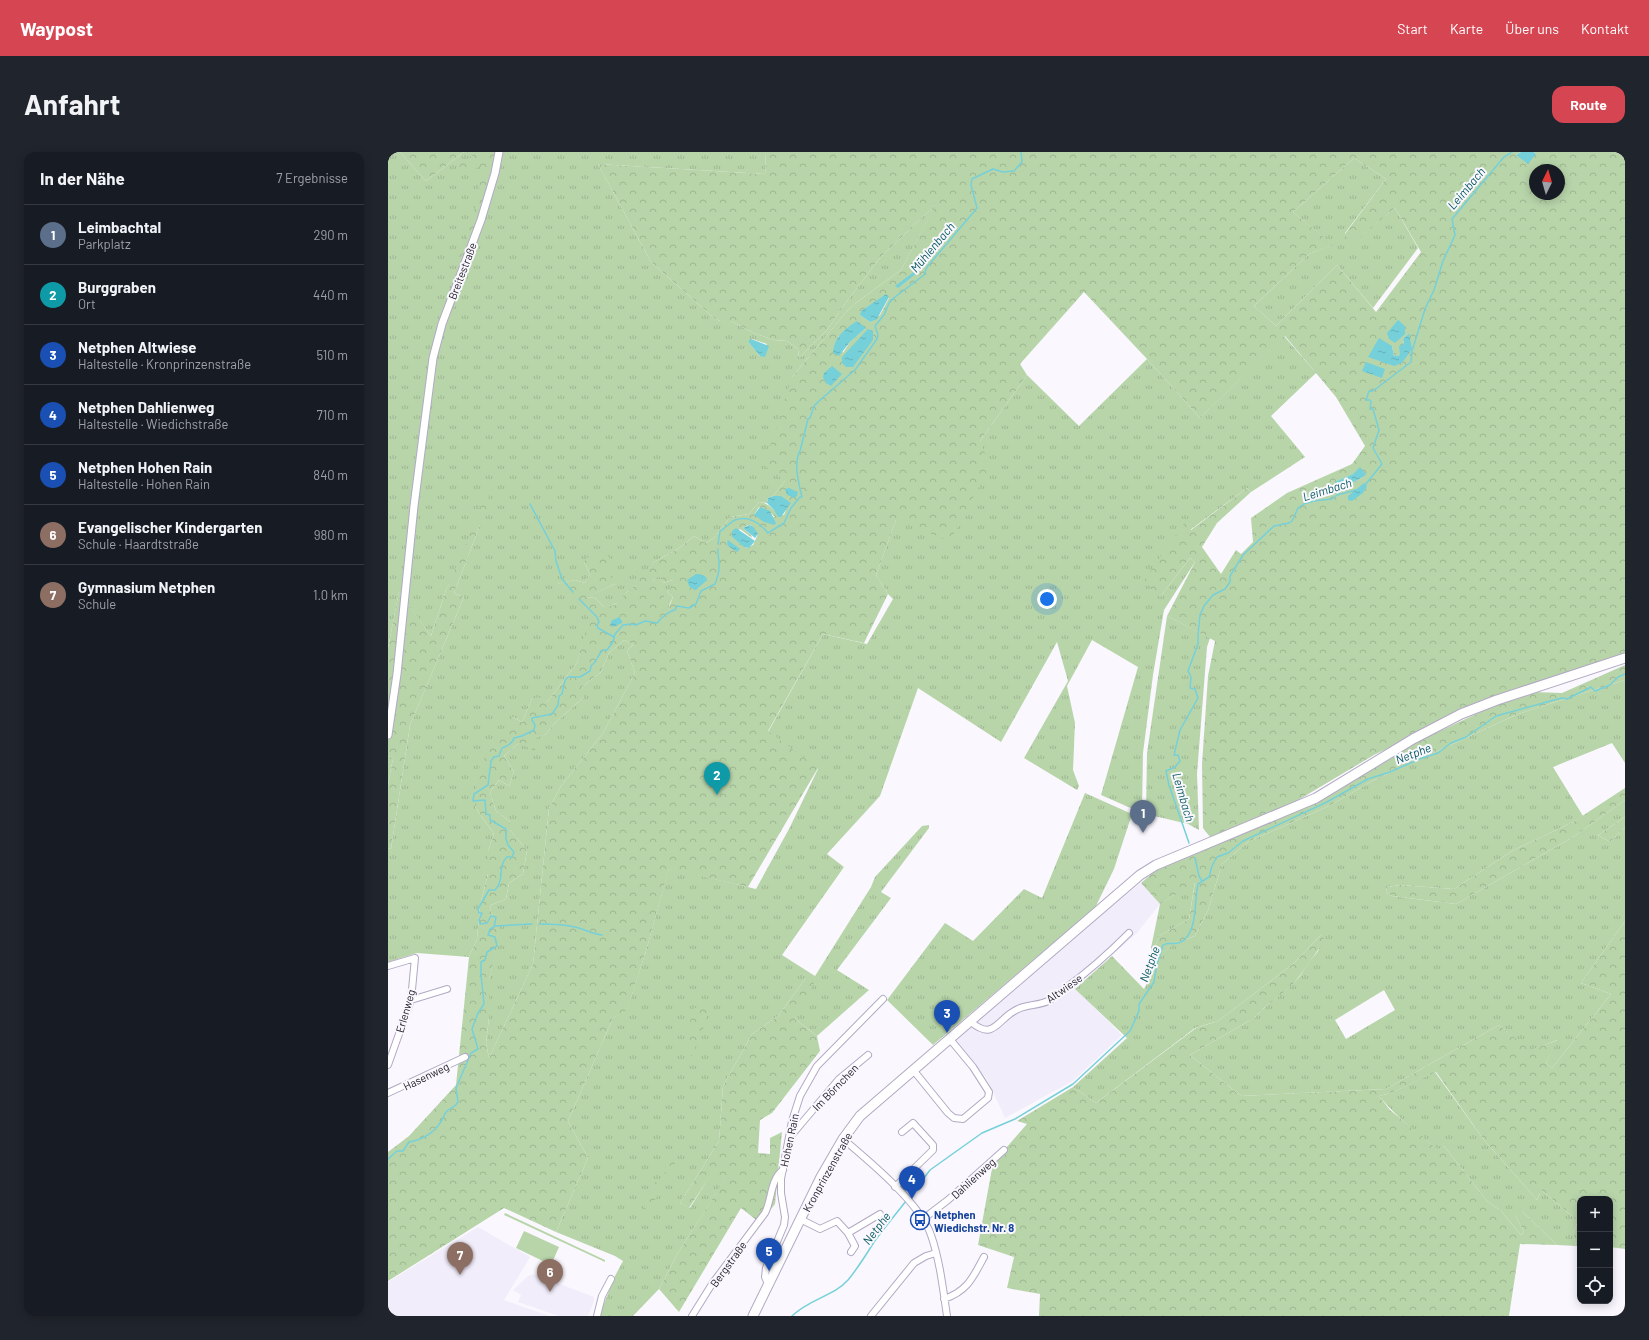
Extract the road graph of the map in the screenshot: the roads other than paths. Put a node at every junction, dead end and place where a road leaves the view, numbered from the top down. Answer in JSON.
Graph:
{"nodes":[{"id":1,"x":498,"y":152,"type":"edge"},
{"id":2,"x":1625,"y":658,"type":"edge"},
{"id":3,"x":388,"y":735,"type":"edge"},
{"id":4,"x":1129,"y":933,"type":"dead end"},
{"id":5,"x":388,"y":966,"type":"edge"},
{"id":6,"x":447,"y":989,"type":"dead end"},
{"id":7,"x":883,"y":999,"type":"dead end"},
{"id":8,"x":411,"y":1000,"type":"junction"},
{"id":9,"x":971,"y":1022,"type":"junction"},
{"id":10,"x":949,"y":1038,"type":"junction"},
{"id":11,"x":868,"y":1055,"type":"dead end"},
{"id":12,"x":465,"y":1057,"type":"dead end"},
{"id":13,"x":388,"y":1066,"type":"edge"},
{"id":14,"x":914,"y":1071,"type":"junction"},
{"id":15,"x":388,"y":1094,"type":"edge"},
{"id":16,"x":902,"y":1132,"type":"dead end"},
{"id":17,"x":788,"y":1139,"type":"junction"},
{"id":18,"x":843,"y":1139,"type":"junction"},
{"id":19,"x":1004,"y":1150,"type":"dead end"},
{"id":20,"x":782,"y":1170,"type":"junction"},
{"id":21,"x":895,"y":1187,"type":"junction"},
{"id":22,"x":880,"y":1214,"type":"dead end"},
{"id":23,"x":800,"y":1219,"type":"junction"},
{"id":24,"x":923,"y":1219,"type":"junction"},
{"id":25,"x":848,"y":1233,"type":"junction"},
{"id":26,"x":851,"y":1252,"type":"dead end"},
{"id":27,"x":936,"y":1253,"type":"junction"},
{"id":28,"x":984,"y":1257,"type":"dead end"},
{"id":29,"x":611,"y":1279,"type":"dead end"},
{"id":30,"x":768,"y":1284,"type":"junction"},
{"id":31,"x":944,"y":1299,"type":"junction"},
{"id":32,"x":597,"y":1316,"type":"edge"},
{"id":33,"x":692,"y":1316,"type":"edge"},
{"id":34,"x":753,"y":1316,"type":"edge"},
{"id":35,"x":871,"y":1316,"type":"edge"},
{"id":36,"x":947,"y":1316,"type":"edge"}],
"edges":[{"from":1,"to":3,"type":"street","name":"Breitestraße"},
{"from":2,"to":9,"type":"main road","name":"Kronprinzenstraße"},
{"from":4,"to":9,"type":"street","name":"Altwiese"},
{"from":5,"to":8,"type":"street","name":"Erlenweg"},
{"from":6,"to":8,"type":"street"},
{"from":7,"to":17,"type":"street","name":"Hohen Rain"},
{"from":8,"to":13,"type":"street","name":"Erlenweg"},
{"from":9,"to":10,"type":"main road","name":"Kronprinzenstraße"},
{"from":10,"to":14,"type":"main road","name":"Kronprinzenstraße"},
{"from":10,"to":14,"type":"street"},
{"from":11,"to":17,"type":"street","name":"Im Börnchen"},
{"from":12,"to":15,"type":"street","name":"Hasenweg"},
{"from":14,"to":18,"type":"main road","name":"Kronprinzenstraße"},
{"from":16,"to":21,"type":"street"},
{"from":17,"to":20,"type":"street","name":"Hohen Rain"},
{"from":18,"to":21,"type":"street"},
{"from":18,"to":23,"type":"main road","name":"Kronprinzenstraße"},
{"from":19,"to":24,"type":"street","name":"Dahlienweg"},
{"from":20,"to":30,"type":"street","name":"Hohen Rain"},
{"from":20,"to":33,"type":"street","name":"Bergstraße"},
{"from":21,"to":24,"type":"street"},
{"from":22,"to":25,"type":"street"},
{"from":23,"to":25,"type":"street"},
{"from":23,"to":30,"type":"main road","name":"Kronprinzenstraße"},
{"from":24,"to":27,"type":"street"},
{"from":25,"to":26,"type":"street"},
{"from":27,"to":31,"type":"street"},
{"from":27,"to":35,"type":"street"},
{"from":28,"to":31,"type":"street"},
{"from":29,"to":32,"type":"street"},
{"from":30,"to":34,"type":"main road","name":"Kronprinzenstraße"},
{"from":31,"to":36,"type":"street"}]}
